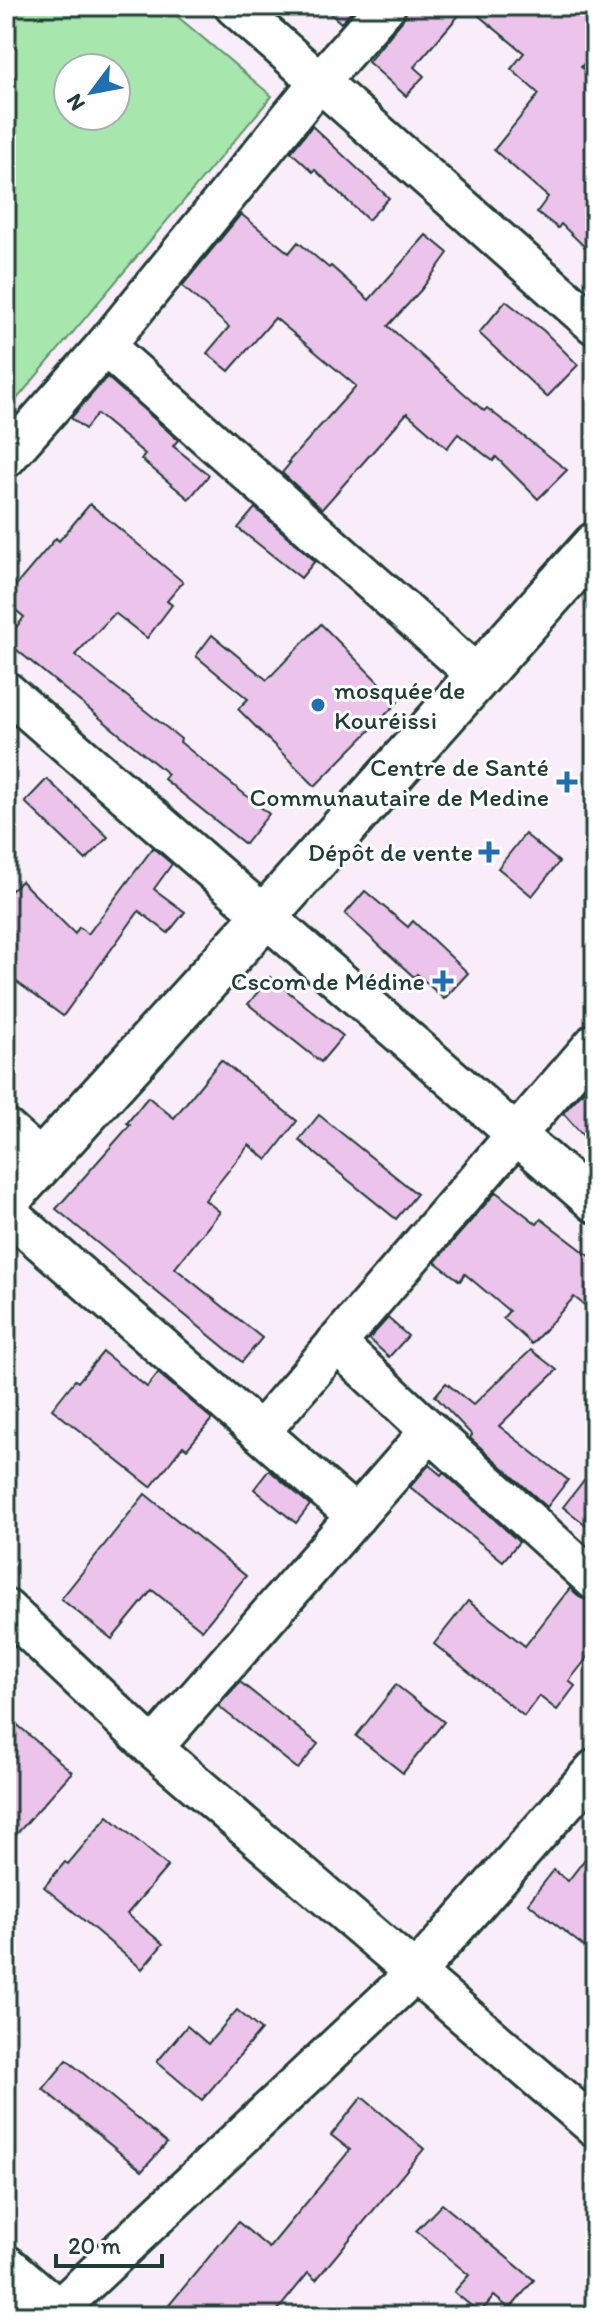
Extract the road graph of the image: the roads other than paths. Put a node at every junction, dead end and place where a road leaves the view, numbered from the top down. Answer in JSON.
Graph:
{"nodes":[{"id":1,"x":234,"y":6,"type":"edge"},
{"id":2,"x":386,"y":6,"type":"edge"},
{"id":3,"x":319,"y":82,"type":"junction"},
{"id":4,"x":595,"y":325,"type":"edge"},
{"id":5,"x":105,"y":346,"type":"junction"},
{"id":6,"x":6,"y":458,"type":"edge"},
{"id":7,"x":595,"y":545,"type":"edge"},
{"id":8,"x":479,"y":677,"type":"junction"},
{"id":9,"x":6,"y":691,"type":"edge"},
{"id":10,"x":265,"y":916,"type":"junction"},
{"id":11,"x":595,"y":1043,"type":"edge"},
{"id":12,"x":6,"y":1129,"type":"edge"},
{"id":13,"x":515,"y":1133,"type":"junction"},
{"id":14,"x":42,"y":1161,"type":"junction"},
{"id":15,"x":6,"y":1201,"type":"edge"},
{"id":16,"x":595,"y":1203,"type":"edge"},
{"id":17,"x":6,"y":1211,"type":"edge"},
{"id":18,"x":336,"y":1343,"type":"junction"},
{"id":19,"x":430,"y":1431,"type":"junction"},
{"id":20,"x":260,"y":1432,"type":"junction"},
{"id":21,"x":356,"y":1516,"type":"junction"},
{"id":22,"x":595,"y":1581,"type":"edge"},
{"id":23,"x":6,"y":1609,"type":"edge"},
{"id":24,"x":153,"y":1748,"type":"junction"},
{"id":25,"x":595,"y":1769,"type":"edge"},
{"id":26,"x":415,"y":1973,"type":"junction"},
{"id":27,"x":595,"y":2127,"type":"edge"},
{"id":28,"x":6,"y":2268,"type":"edge"},
{"id":29,"x":56,"y":2314,"type":"edge"}],
"edges":[{"from":1,"to":3,"type":"street"},
{"from":2,"to":3,"type":"street"},
{"from":3,"to":4,"type":"street"},
{"from":3,"to":5,"type":"street"},
{"from":5,"to":6,"type":"street"},
{"from":5,"to":8,"type":"street"},
{"from":7,"to":8,"type":"main road"},
{"from":8,"to":10,"type":"main road"},
{"from":9,"to":10,"type":"street"},
{"from":10,"to":13,"type":"street"},
{"from":10,"to":14,"type":"main road"},
{"from":11,"to":13,"type":"street"},
{"from":12,"to":14,"type":"street"},
{"from":13,"to":16,"type":"street"},
{"from":13,"to":18,"type":"street"},
{"from":14,"to":15,"type":"main road"},
{"from":17,"to":20,"type":"street"},
{"from":18,"to":19,"type":"street"},
{"from":18,"to":20,"type":"street"},
{"from":19,"to":21,"type":"street"},
{"from":19,"to":22,"type":"street"},
{"from":20,"to":21,"type":"street"},
{"from":21,"to":24,"type":"street"},
{"from":23,"to":24,"type":"street"},
{"from":24,"to":26,"type":"street"},
{"from":25,"to":26,"type":"street"},
{"from":26,"to":27,"type":"street"},
{"from":26,"to":29,"type":"street"},
{"from":28,"to":29,"type":"main road"}]}
